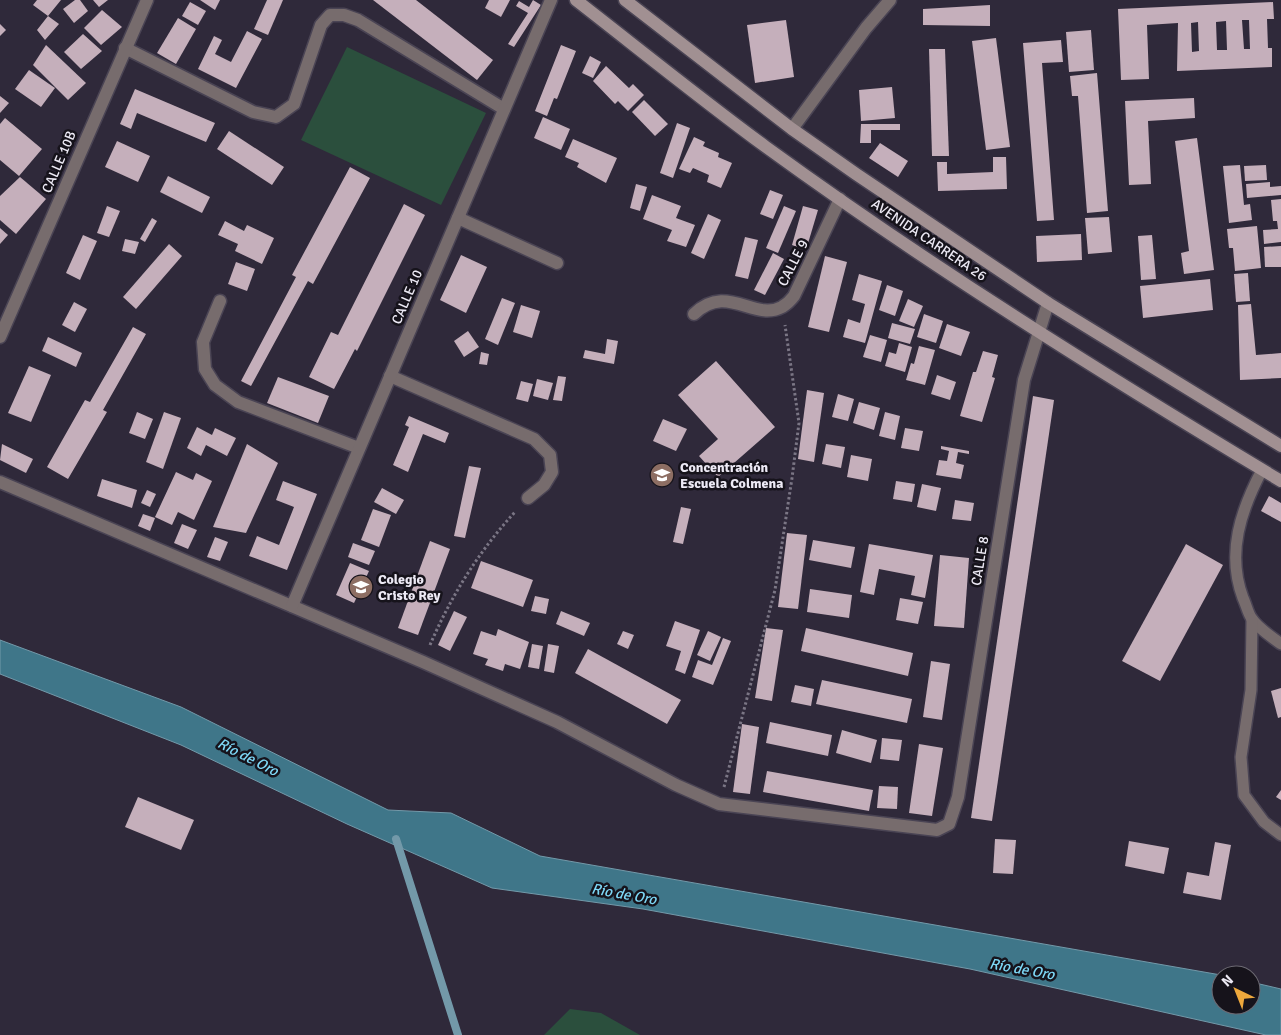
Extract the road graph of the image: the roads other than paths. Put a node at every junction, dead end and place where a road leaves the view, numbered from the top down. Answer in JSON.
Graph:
{"nodes":[{"id":1,"x":147,"y":0,"type":"edge"},
{"id":2,"x":551,"y":0,"type":"edge"},
{"id":3,"x":576,"y":0,"type":"edge"},
{"id":4,"x":625,"y":0,"type":"edge"},
{"id":5,"x":890,"y":0,"type":"edge"},
{"id":6,"x":125,"y":48,"type":"junction"},
{"id":7,"x":504,"y":109,"type":"junction"},
{"id":8,"x":792,"y":129,"type":"junction"},
{"id":9,"x":840,"y":199,"type":"junction"},
{"id":10,"x":458,"y":218,"type":"junction"},
{"id":11,"x":557,"y":264,"type":"dead end"},
{"id":12,"x":220,"y":301,"type":"dead end"},
{"id":13,"x":1048,"y":303,"type":"junction"},
{"id":14,"x":694,"y":314,"type":"dead end"},
{"id":15,"x":1038,"y":332,"type":"junction"},
{"id":16,"x":0,"y":337,"type":"edge"},
{"id":17,"x":390,"y":376,"type":"junction"},
{"id":18,"x":1281,"y":446,"type":"edge"},
{"id":19,"x":360,"y":448,"type":"junction"},
{"id":20,"x":1262,"y":470,"type":"junction"},
{"id":21,"x":1281,"y":481,"type":"edge"},
{"id":22,"x":0,"y":482,"type":"edge"},
{"id":23,"x":528,"y":498,"type":"road end"},
{"id":24,"x":292,"y":606,"type":"junction"},
{"id":25,"x":1252,"y":619,"type":"junction"},
{"id":26,"x":1281,"y":644,"type":"edge"},
{"id":27,"x":1281,"y":835,"type":"edge"}],
"edges":[{"from":1,"to":6,"type":"street","name":"CALLE 10B"},
{"from":2,"to":7,"type":"street","name":"CALLE 10"},
{"from":3,"to":9,"type":"main road","name":"AVENIDA CARRERA 26"},
{"from":4,"to":8,"type":"main road","name":"AVENIDA CARRERA 26"},
{"from":5,"to":8,"type":"street"},
{"from":6,"to":7,"type":"street"},
{"from":6,"to":16,"type":"street","name":"CALLE 10B"},
{"from":7,"to":10,"type":"street","name":"CALLE 10"},
{"from":8,"to":13,"type":"main road","name":"AVENIDA CARRERA 26"},
{"from":9,"to":14,"type":"street","name":"CALLE 9"},
{"from":9,"to":15,"type":"main road","name":"AVENIDA CARRERA 26"},
{"from":10,"to":11,"type":"street"},
{"from":10,"to":17,"type":"street","name":"CALLE 10"},
{"from":12,"to":19,"type":"street"},
{"from":13,"to":15,"type":"street","name":"CALLE 8"},
{"from":13,"to":18,"type":"main road","name":"AVENIDA CARRERA 26"},
{"from":15,"to":20,"type":"main road","name":"AVENIDA CARRERA 26"},
{"from":15,"to":24,"type":"street","name":"CALLE 8"},
{"from":17,"to":19,"type":"street","name":"CALLE 10"},
{"from":17,"to":23,"type":"street"},
{"from":19,"to":24,"type":"street","name":"CALLE 10"},
{"from":20,"to":21,"type":"main road","name":"AVENIDA CARRERA 26"},
{"from":20,"to":25,"type":"lane"},
{"from":22,"to":24,"type":"street"},
{"from":25,"to":26,"type":"lane"},
{"from":25,"to":27,"type":"lane"}]}
